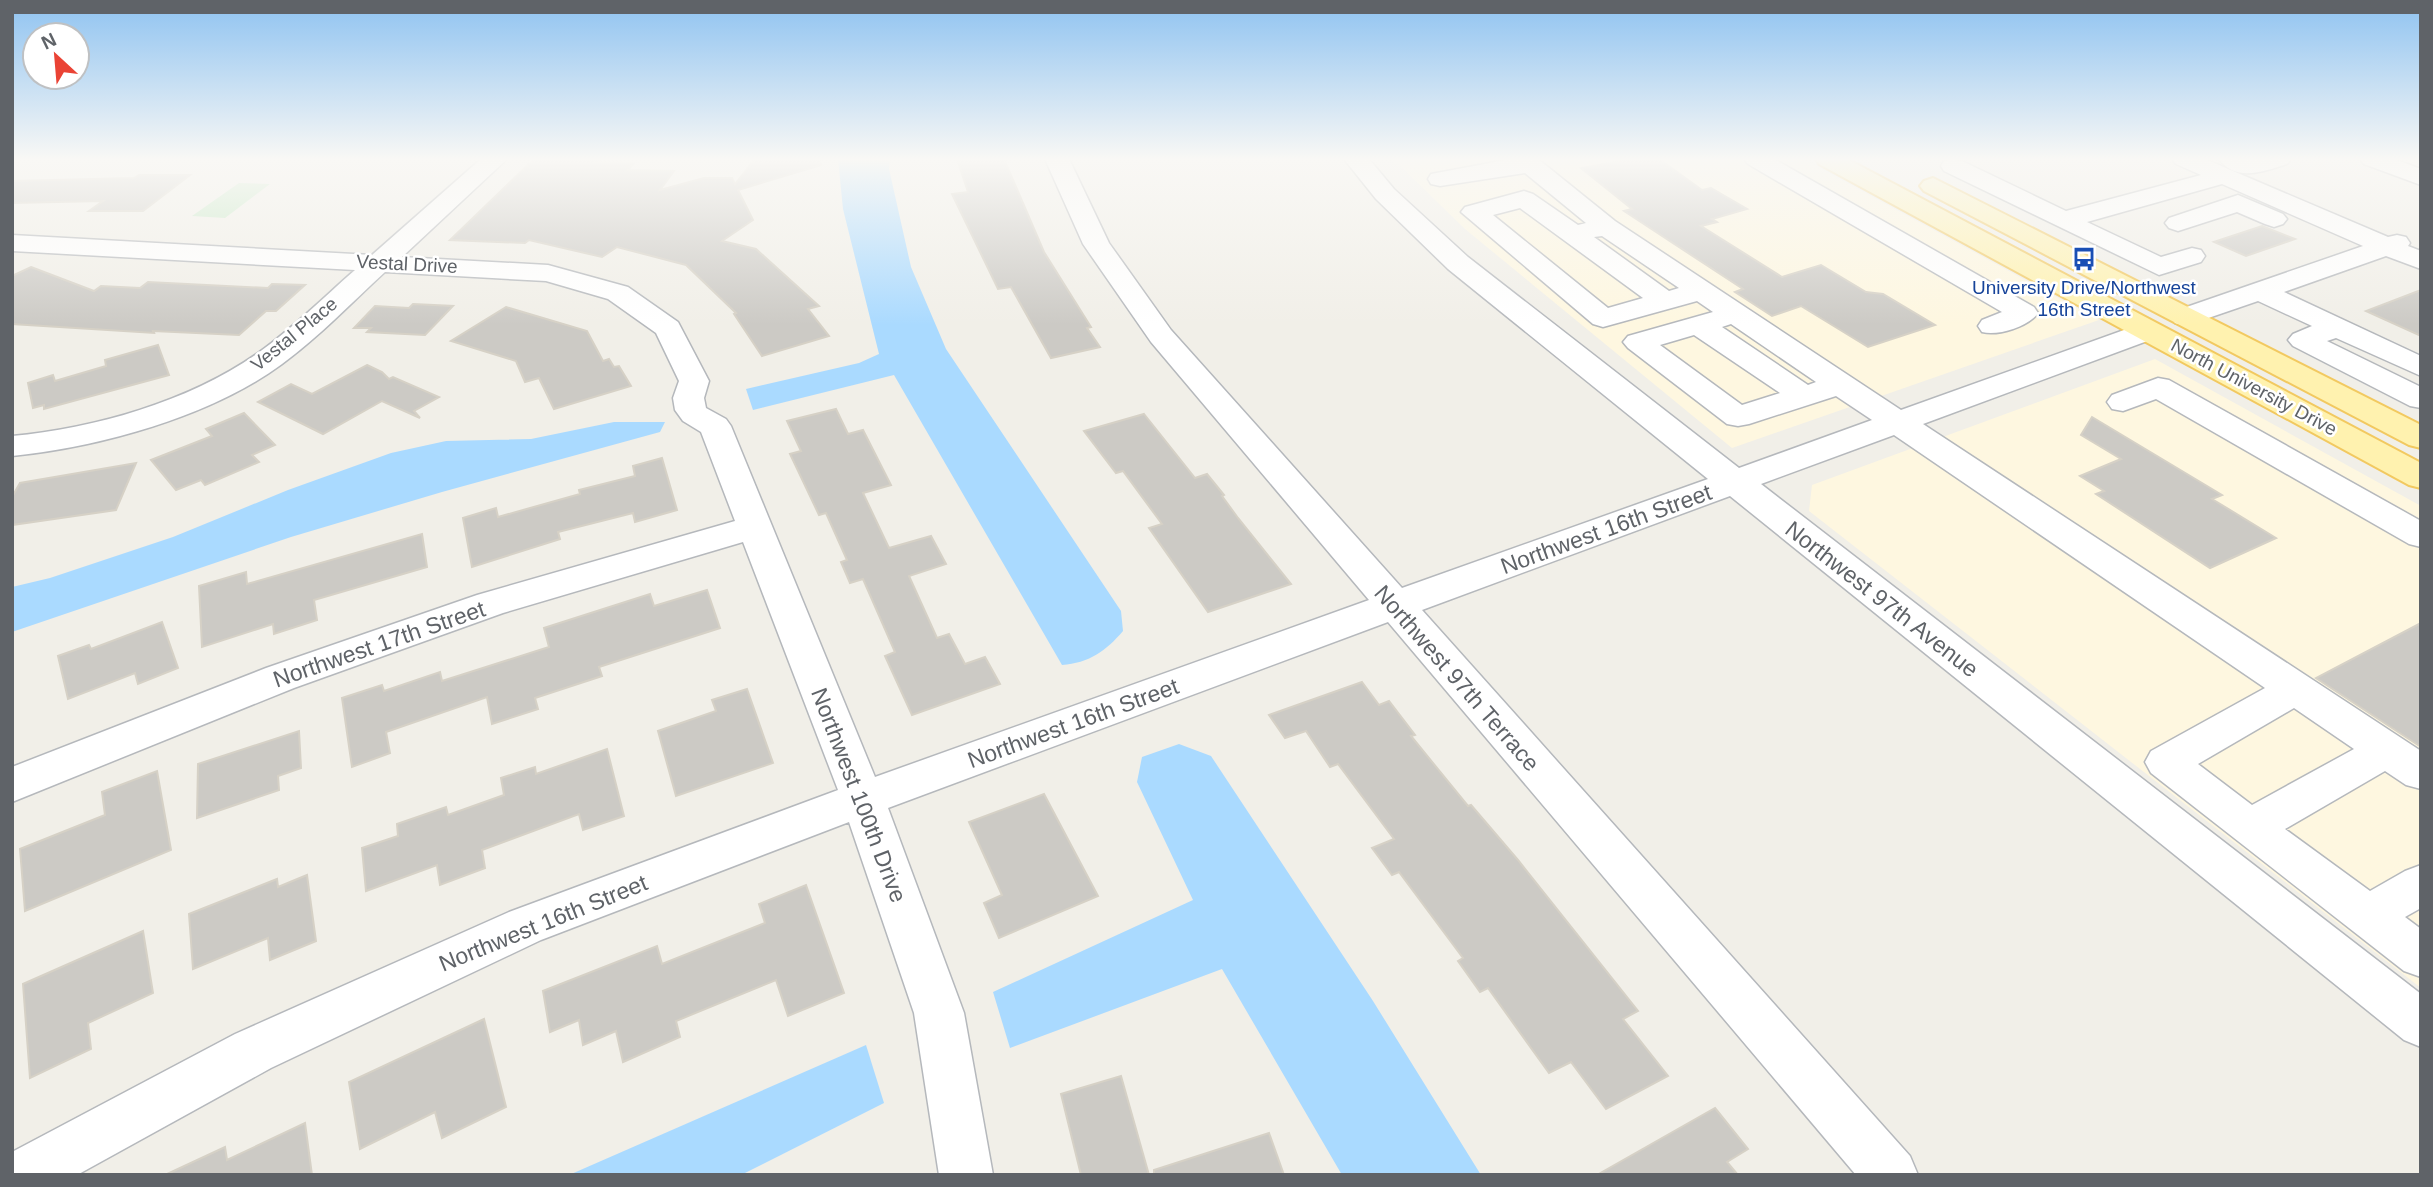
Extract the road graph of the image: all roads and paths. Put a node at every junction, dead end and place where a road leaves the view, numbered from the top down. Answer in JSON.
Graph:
{"nodes":[{"id":1,"x":433,"y":214,"type":"edge"},
{"id":2,"x":1082,"y":214,"type":"edge"},
{"id":3,"x":1407,"y":214,"type":"edge"},
{"id":4,"x":1477,"y":214,"type":"edge"},
{"id":5,"x":1545,"y":214,"type":"edge"},
{"id":6,"x":1591,"y":214,"type":"edge"},
{"id":7,"x":1852,"y":214,"type":"edge"},
{"id":8,"x":1931,"y":214,"type":"edge"},
{"id":9,"x":1978,"y":214,"type":"edge"},
{"id":10,"x":2052,"y":214,"type":"edge"},
{"id":11,"x":2081,"y":214,"type":"edge"},
{"id":12,"x":2204,"y":214,"type":"edge"},
{"id":13,"x":2264,"y":214,"type":"edge"},
{"id":14,"x":2323,"y":214,"type":"edge"},
{"id":15,"x":2063,"y":220,"type":"junction"},
{"id":16,"x":2178,"y":223,"type":"dead end"},
{"id":17,"x":1606,"y":227,"type":"junction"},
{"id":18,"x":1573,"y":234,"type":"junction"},
{"id":19,"x":2421,"y":234,"type":"edge"},
{"id":20,"x":12,"y":243,"type":"edge"},
{"id":21,"x":2387,"y":246,"type":"junction"},
{"id":22,"x":2192,"y":256,"type":"dead end"},
{"id":23,"x":2359,"y":256,"type":"junction"},
{"id":24,"x":2421,"y":261,"type":"edge"},
{"id":25,"x":380,"y":262,"type":"junction"},
{"id":26,"x":1701,"y":291,"type":"junction"},
{"id":27,"x":2260,"y":291,"type":"junction"},
{"id":28,"x":1664,"y":301,"type":"junction"},
{"id":29,"x":1736,"y":314,"type":"junction"},
{"id":30,"x":2167,"y":324,"type":"junction"},
{"id":31,"x":1699,"y":325,"type":"junction"},
{"id":32,"x":1992,"y":326,"type":"dead end"},
{"id":33,"x":2337,"y":327,"type":"junction"},
{"id":34,"x":1808,"y":328,"type":"dead end"},
{"id":35,"x":1773,"y":338,"type":"junction"},
{"id":36,"x":2421,"y":367,"type":"edge"},
{"id":37,"x":1841,"y":384,"type":"junction"},
{"id":38,"x":1804,"y":396,"type":"junction"},
{"id":39,"x":2421,"y":399,"type":"edge"},
{"id":40,"x":2123,"y":402,"type":"dead end"},
{"id":41,"x":1899,"y":422,"type":"junction"},
{"id":42,"x":715,"y":426,"type":"joint"},
{"id":43,"x":2421,"y":438,"type":"edge"},
{"id":44,"x":12,"y":446,"type":"edge"},
{"id":45,"x":2421,"y":477,"type":"edge"},
{"id":46,"x":1734,"y":482,"type":"junction"},
{"id":47,"x":754,"y":527,"type":"junction"},
{"id":48,"x":2421,"y":536,"type":"edge"},
{"id":49,"x":1395,"y":607,"type":"junction"},
{"id":50,"x":2297,"y":689,"type":"junction"},
{"id":51,"x":2386,"y":750,"type":"junction"},
{"id":52,"x":2421,"y":773,"type":"edge"},
{"id":53,"x":12,"y":785,"type":"edge"},
{"id":54,"x":863,"y":799,"type":"junction"},
{"id":55,"x":2250,"y":827,"type":"junction"},
{"id":56,"x":2421,"y":884,"type":"edge"},
{"id":57,"x":2368,"y":916,"type":"junction"},
{"id":58,"x":2421,"y":956,"type":"edge"},
{"id":59,"x":2421,"y":1024,"type":"edge"},
{"id":60,"x":23,"y":1175,"type":"edge"},
{"id":61,"x":966,"y":1175,"type":"edge"},
{"id":62,"x":1891,"y":1175,"type":"edge"}],
"edges":[{"from":1,"to":25,"type":"street","name":"Vestal Place"},
{"from":2,"to":49,"type":"street","name":"Northwest 97th Terrace"},
{"from":3,"to":46,"type":"street","name":"Northwest 97th Avenue"},
{"from":4,"to":28,"type":"street"},
{"from":5,"to":18,"type":"street"},
{"from":6,"to":17,"type":"street"},
{"from":7,"to":32,"type":"street"},
{"from":8,"to":30,"type":"main road","name":"North University Drive"},
{"from":9,"to":30,"type":"main road","name":"North University Drive"},
{"from":10,"to":15,"type":"street"},
{"from":11,"to":15,"type":"street"},
{"from":12,"to":16,"type":"street"},
{"from":13,"to":23,"type":"street"},
{"from":14,"to":21,"type":"street"},
{"from":15,"to":22,"type":"street"},
{"from":17,"to":18,"type":"street"},
{"from":17,"to":26,"type":"street"},
{"from":18,"to":28,"type":"street"},
{"from":19,"to":21,"type":"street","name":"Northwest 16th Street"},
{"from":20,"to":25,"type":"street","name":"Vestal Drive"},
{"from":21,"to":23,"type":"street","name":"Northwest 16th Street"},
{"from":21,"to":24,"type":"street"},
{"from":23,"to":27,"type":"street","name":"Northwest 16th Street"},
{"from":25,"to":42,"type":"street","name":"Vestal Drive"},
{"from":25,"to":44,"type":"street","name":"Vestal Place"},
{"from":26,"to":28,"type":"street"},
{"from":26,"to":29,"type":"street"},
{"from":27,"to":30,"type":"street","name":"Northwest 16th Street"},
{"from":27,"to":33,"type":"street"},
{"from":29,"to":31,"type":"street"},
{"from":29,"to":35,"type":"street"},
{"from":30,"to":41,"type":"street","name":"Northwest 16th Street"},
{"from":30,"to":43,"type":"main road","name":"North University Drive"},
{"from":30,"to":45,"type":"main road","name":"North University Drive"},
{"from":31,"to":38,"type":"street"},
{"from":31,"to":38,"type":"street"},
{"from":33,"to":36,"type":"street"},
{"from":33,"to":39,"type":"street"},
{"from":34,"to":35,"type":"street"},
{"from":35,"to":37,"type":"street"},
{"from":37,"to":38,"type":"street"},
{"from":37,"to":41,"type":"street"},
{"from":40,"to":48,"type":"street"},
{"from":41,"to":46,"type":"street","name":"Northwest 16th Street"},
{"from":41,"to":50,"type":"street"},
{"from":42,"to":47,"type":"street","name":"Northwest 100th Drive"},
{"from":46,"to":49,"type":"street","name":"Northwest 16th Street"},
{"from":46,"to":59,"type":"street","name":"Northwest 97th Avenue"},
{"from":47,"to":53,"type":"street","name":"Northwest 17th Street"},
{"from":47,"to":54,"type":"street","name":"Northwest 100th Drive"},
{"from":49,"to":54,"type":"street","name":"Northwest 16th Street"},
{"from":49,"to":62,"type":"street","name":"Northwest 97th Terrace"},
{"from":50,"to":51,"type":"street"},
{"from":50,"to":55,"type":"street"},
{"from":51,"to":52,"type":"street"},
{"from":51,"to":55,"type":"street"},
{"from":54,"to":60,"type":"street","name":"Northwest 16th Street"},
{"from":54,"to":61,"type":"street","name":"Northwest 100th Drive"},
{"from":55,"to":57,"type":"street"},
{"from":56,"to":57,"type":"street"},
{"from":57,"to":58,"type":"street"}]}
